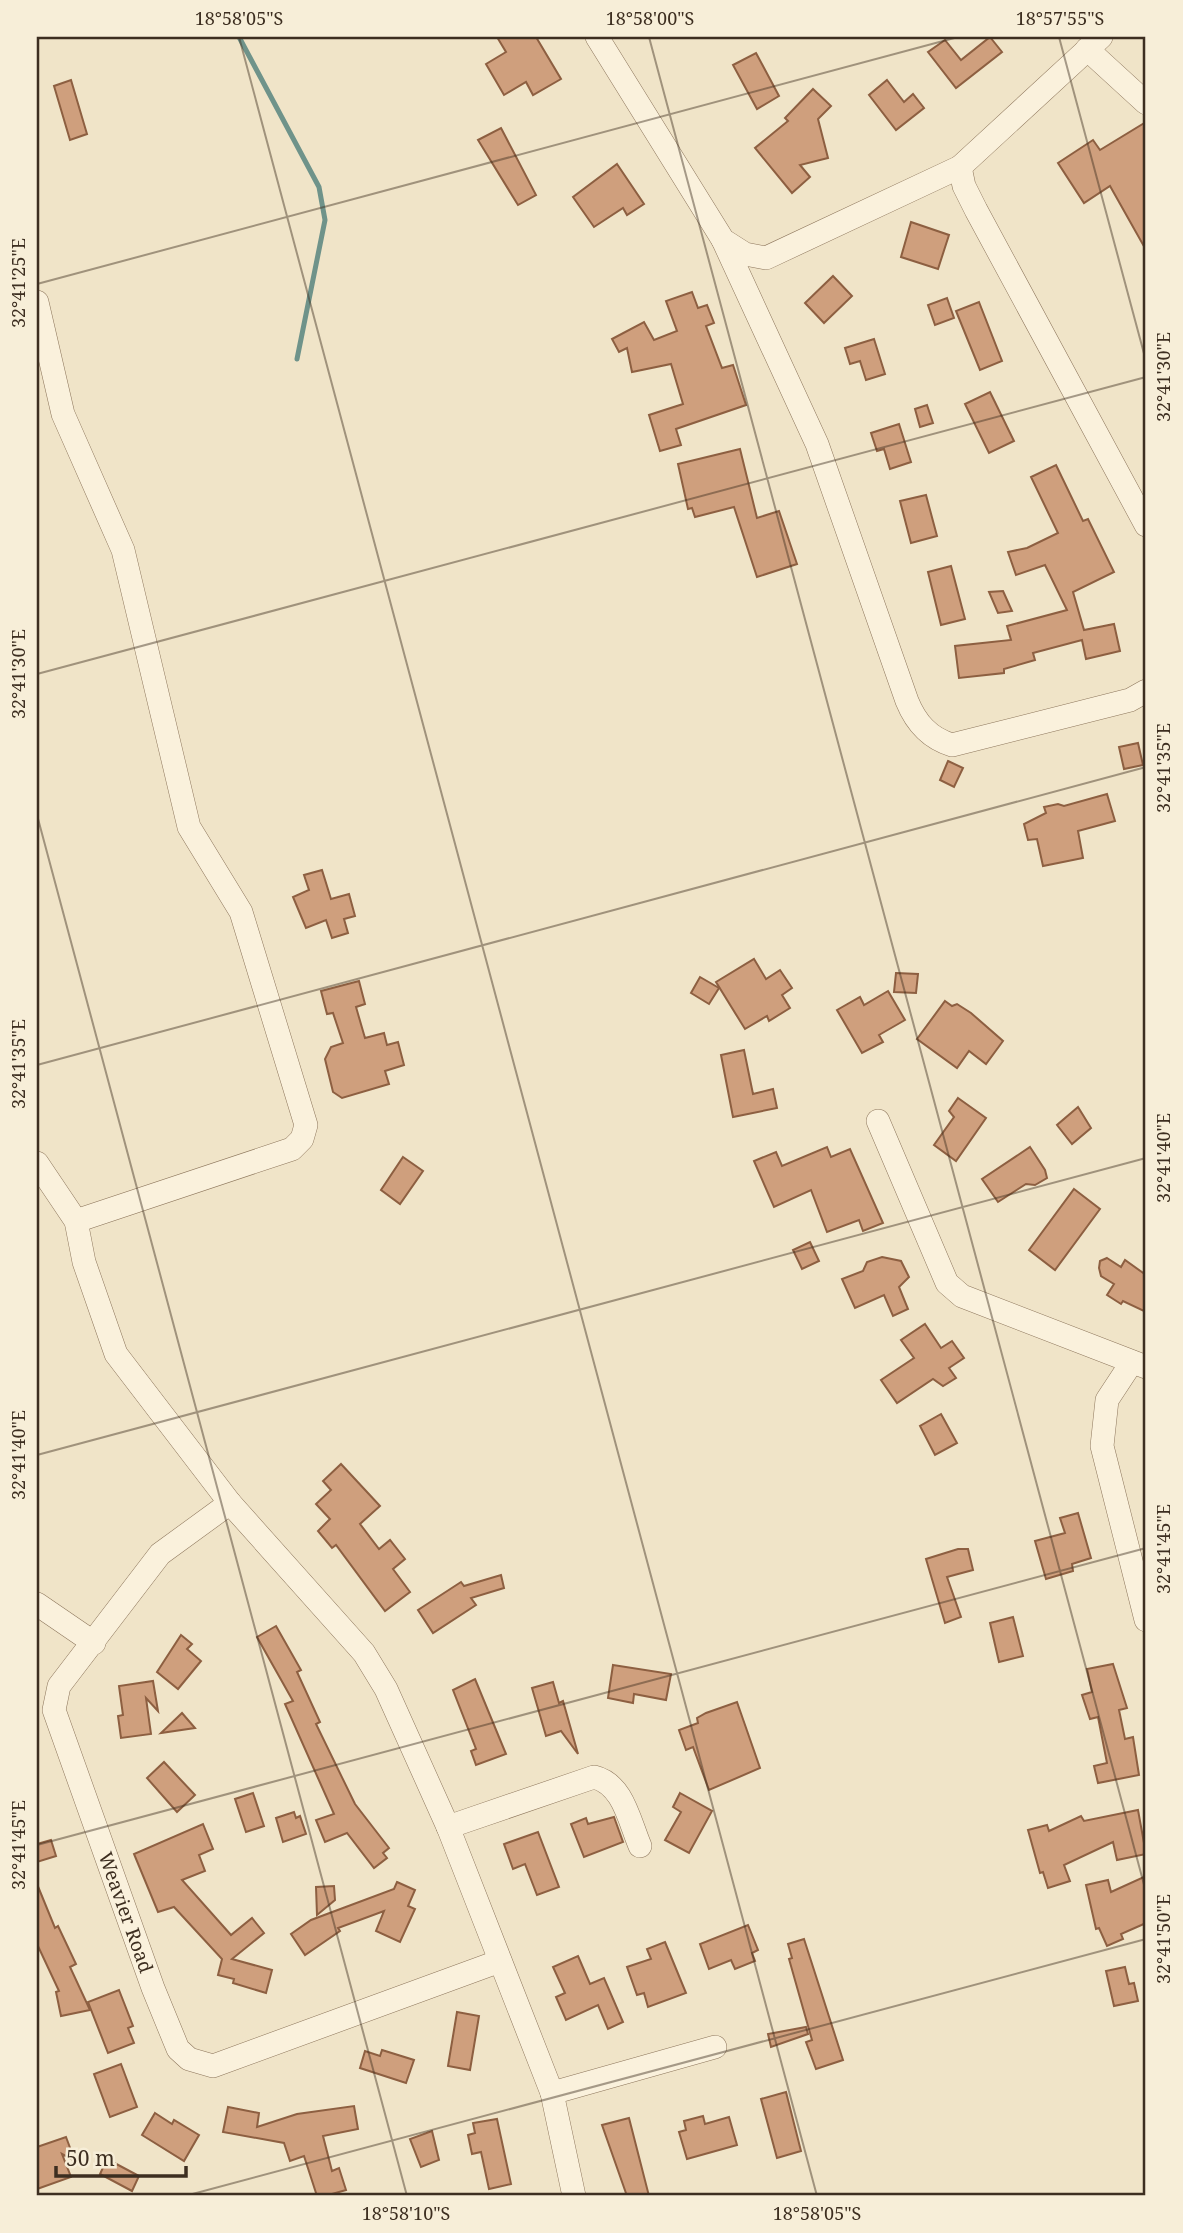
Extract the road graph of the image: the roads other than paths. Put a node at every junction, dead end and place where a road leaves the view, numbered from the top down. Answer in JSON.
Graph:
{"nodes":[{"id":1,"x":597,"y":37,"type":"edge"},
{"id":2,"x":1094,"y":43,"type":"edge"},
{"id":3,"x":1146,"y":103,"type":"edge"},
{"id":4,"x":960,"y":167,"type":"junction"},
{"id":5,"x":723,"y":240,"type":"junction"},
{"id":6,"x":37,"y":302,"type":"edge"},
{"id":7,"x":1146,"y":525,"type":"edge"},
{"id":8,"x":1146,"y":691,"type":"edge"},
{"id":9,"x":877,"y":1121,"type":"dead end"},
{"id":10,"x":37,"y":1163,"type":"edge"},
{"id":11,"x":76,"y":1222,"type":"junction"},
{"id":12,"x":1139,"y":1364,"type":"edge"},
{"id":13,"x":229,"y":1503,"type":"junction"},
{"id":14,"x":37,"y":1604,"type":"edge"},
{"id":15,"x":1146,"y":1620,"type":"edge"},
{"id":16,"x":93,"y":1643,"type":"junction"},
{"id":17,"x":448,"y":1827,"type":"junction"},
{"id":18,"x":640,"y":1846,"type":"dead end"},
{"id":19,"x":500,"y":1961,"type":"junction"},
{"id":20,"x":715,"y":2047,"type":"dead end"},
{"id":21,"x":552,"y":2093,"type":"junction"},
{"id":22,"x":574,"y":2196,"type":"edge"}],
"edges":[{"from":1,"to":5,"type":"street"},
{"from":2,"to":3,"type":"street"},
{"from":2,"to":4,"type":"street"},
{"from":4,"to":5,"type":"street"},
{"from":4,"to":7,"type":"street"},
{"from":5,"to":8,"type":"street"},
{"from":6,"to":11,"type":"street"},
{"from":9,"to":12,"type":"street"},
{"from":10,"to":11,"type":"street"},
{"from":11,"to":13,"type":"street"},
{"from":12,"to":15,"type":"street"},
{"from":13,"to":16,"type":"street","name":"Weavier Road"},
{"from":13,"to":17,"type":"street"},
{"from":14,"to":16,"type":"street"},
{"from":16,"to":19,"type":"street","name":"Weavier Road"},
{"from":17,"to":18,"type":"street"},
{"from":17,"to":19,"type":"street"},
{"from":19,"to":21,"type":"street"},
{"from":20,"to":21,"type":"street"},
{"from":21,"to":22,"type":"street"}]}
